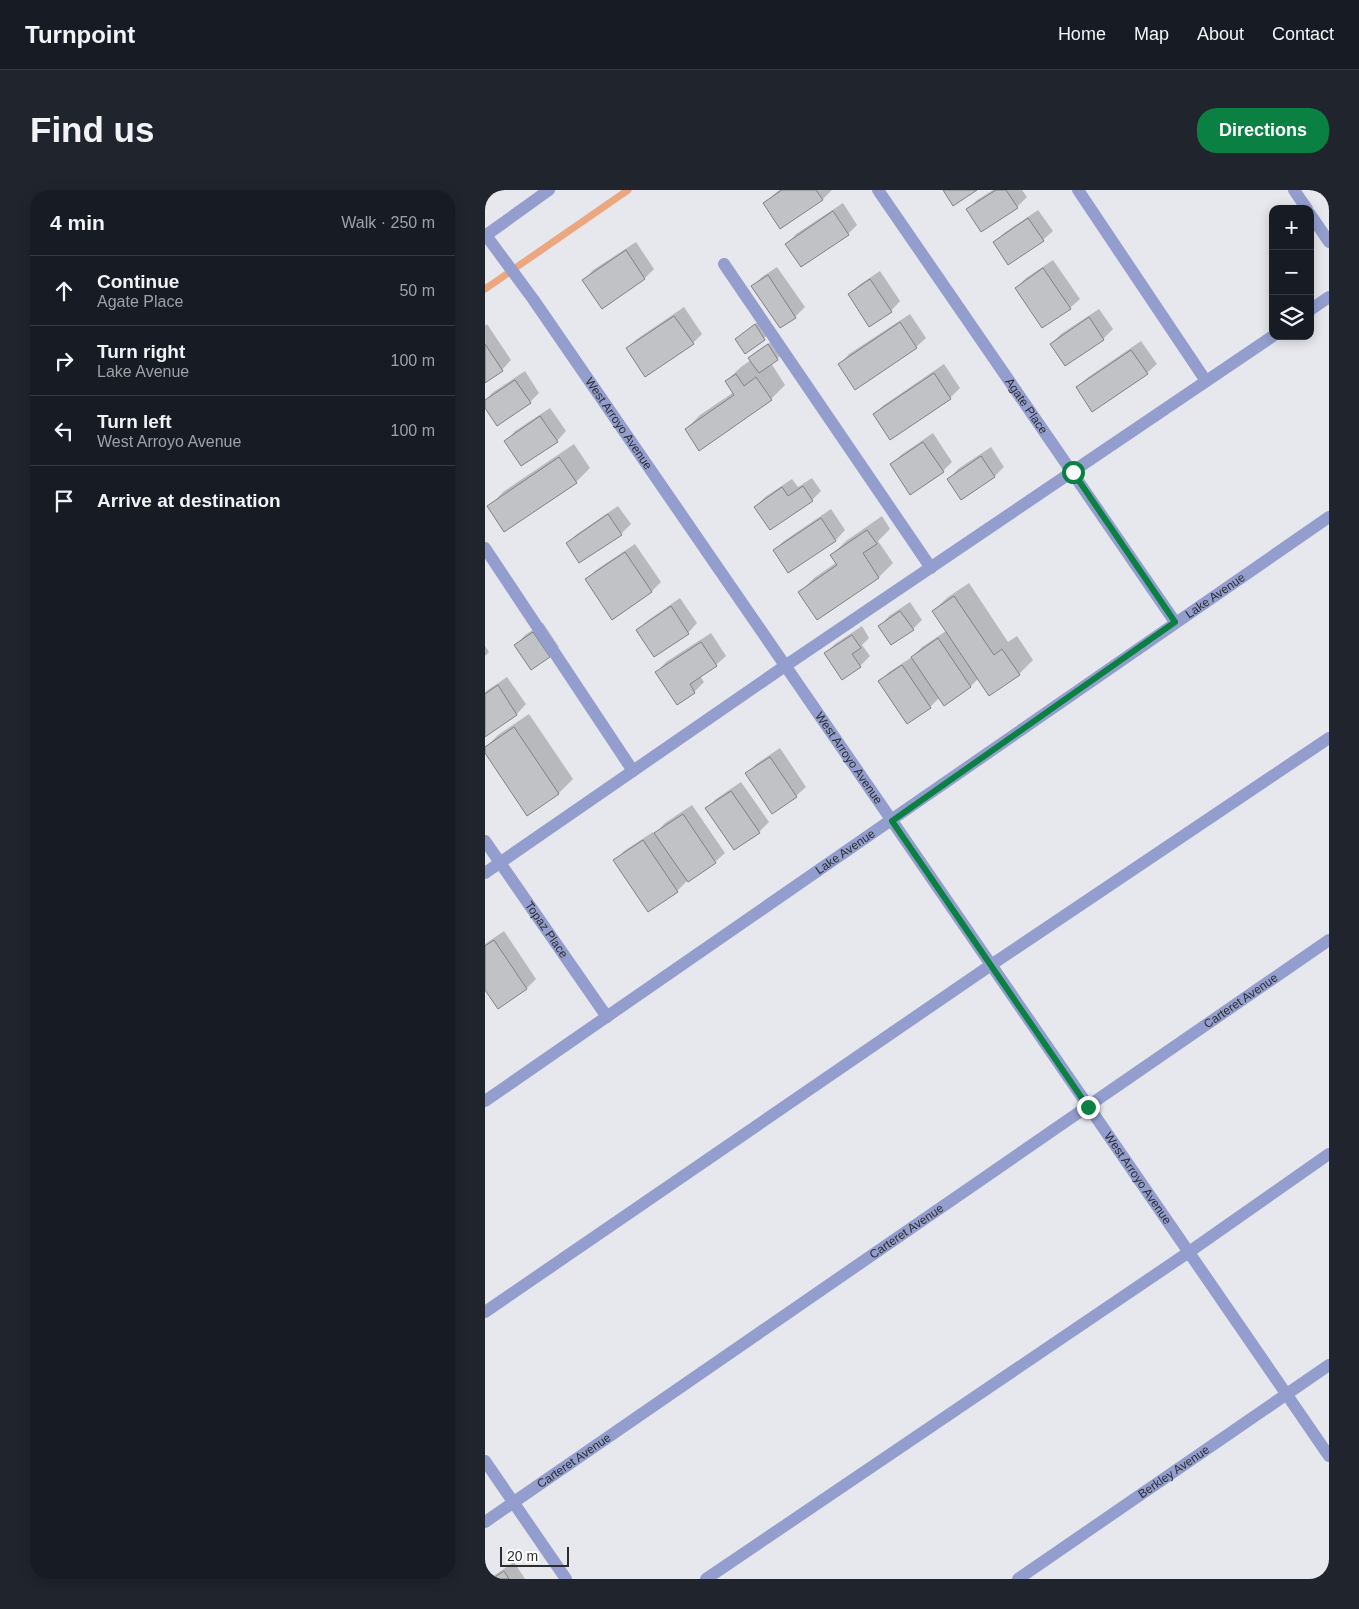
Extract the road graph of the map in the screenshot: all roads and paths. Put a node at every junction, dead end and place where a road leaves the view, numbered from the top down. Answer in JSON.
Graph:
{"nodes":[{"id":1,"x":549,"y":190,"type":"edge"},
{"id":2,"x":878,"y":190,"type":"edge"},
{"id":3,"x":1078,"y":190,"type":"edge"},
{"id":4,"x":1294,"y":190,"type":"edge"},
{"id":5,"x":1304,"y":205,"type":"edge"},
{"id":6,"x":1314,"y":220,"type":"edge"},
{"id":7,"x":485,"y":235,"type":"edge"},
{"id":8,"x":1329,"y":242,"type":"edge"},
{"id":9,"x":724,"y":264,"type":"dead end"},
{"id":10,"x":1329,"y":298,"type":"edge"},
{"id":11,"x":1314,"y":307,"type":"edge"},
{"id":12,"x":1269,"y":339,"type":"edge"},
{"id":13,"x":1206,"y":381,"type":"junction"},
{"id":14,"x":1073,"y":472,"type":"junction"},
{"id":15,"x":1329,"y":517,"type":"edge"},
{"id":16,"x":485,"y":548,"type":"edge"},
{"id":17,"x":931,"y":568,"type":"junction"},
{"id":18,"x":1175,"y":622,"type":"junction"},
{"id":19,"x":785,"y":666,"type":"junction"},
{"id":20,"x":1329,"y":738,"type":"edge"},
{"id":21,"x":633,"y":771,"type":"junction"},
{"id":22,"x":892,"y":821,"type":"junction"},
{"id":23,"x":485,"y":841,"type":"edge"},
{"id":24,"x":500,"y":862,"type":"junction"},
{"id":25,"x":485,"y":873,"type":"edge"},
{"id":26,"x":1329,"y":940,"type":"edge"},
{"id":27,"x":991,"y":965,"type":"junction"},
{"id":28,"x":607,"y":1017,"type":"junction"},
{"id":29,"x":485,"y":1101,"type":"edge"},
{"id":30,"x":1088,"y":1107,"type":"junction"},
{"id":31,"x":1329,"y":1154,"type":"edge"},
{"id":32,"x":1189,"y":1252,"type":"junction"},
{"id":33,"x":485,"y":1312,"type":"edge"},
{"id":34,"x":1329,"y":1365,"type":"edge"},
{"id":35,"x":1287,"y":1395,"type":"junction"},
{"id":36,"x":1329,"y":1456,"type":"edge"},
{"id":37,"x":485,"y":1461,"type":"edge"},
{"id":38,"x":513,"y":1502,"type":"junction"},
{"id":39,"x":485,"y":1522,"type":"edge"},
{"id":40,"x":566,"y":1579,"type":"edge"},
{"id":41,"x":706,"y":1579,"type":"edge"},
{"id":42,"x":1017,"y":1579,"type":"edge"}],
"edges":[{"from":1,"to":7,"type":"street"},
{"from":2,"to":14,"type":"street","name":"Agate Place"},
{"from":3,"to":13,"type":"street"},
{"from":4,"to":5,"type":"street"},
{"from":6,"to":8,"type":"street"},
{"from":7,"to":19,"type":"street","name":"West Arroyo Avenue"},
{"from":9,"to":17,"type":"street"},
{"from":10,"to":11,"type":"street"},
{"from":12,"to":13,"type":"street"},
{"from":13,"to":14,"type":"street"},
{"from":14,"to":17,"type":"street"},
{"from":14,"to":18,"type":"street","name":"Agate Place"},
{"from":15,"to":18,"type":"street","name":"Lake Avenue"},
{"from":16,"to":21,"type":"street"},
{"from":17,"to":19,"type":"street"},
{"from":18,"to":22,"type":"street","name":"Lake Avenue"},
{"from":19,"to":21,"type":"street"},
{"from":19,"to":22,"type":"street","name":"West Arroyo Avenue"},
{"from":20,"to":27,"type":"street"},
{"from":21,"to":24,"type":"street"},
{"from":22,"to":27,"type":"street","name":"West Arroyo Avenue"},
{"from":22,"to":28,"type":"street","name":"Lake Avenue"},
{"from":23,"to":24,"type":"street","name":"Topaz Place"},
{"from":24,"to":25,"type":"street"},
{"from":24,"to":28,"type":"street","name":"Topaz Place"},
{"from":26,"to":30,"type":"street","name":"Carteret Avenue"},
{"from":27,"to":30,"type":"street","name":"West Arroyo Avenue"},
{"from":27,"to":33,"type":"street"},
{"from":28,"to":29,"type":"street","name":"Lake Avenue"},
{"from":30,"to":32,"type":"street","name":"West Arroyo Avenue"},
{"from":30,"to":38,"type":"street","name":"Carteret Avenue"},
{"from":31,"to":32,"type":"street"},
{"from":32,"to":35,"type":"street","name":"West Arroyo Avenue"},
{"from":32,"to":41,"type":"street"},
{"from":34,"to":35,"type":"street","name":"Berkley Avenue"},
{"from":35,"to":36,"type":"street","name":"West Arroyo Avenue"},
{"from":35,"to":42,"type":"street","name":"Berkley Avenue"},
{"from":37,"to":38,"type":"street"},
{"from":38,"to":39,"type":"street","name":"Carteret Avenue"},
{"from":38,"to":40,"type":"street"}]}
